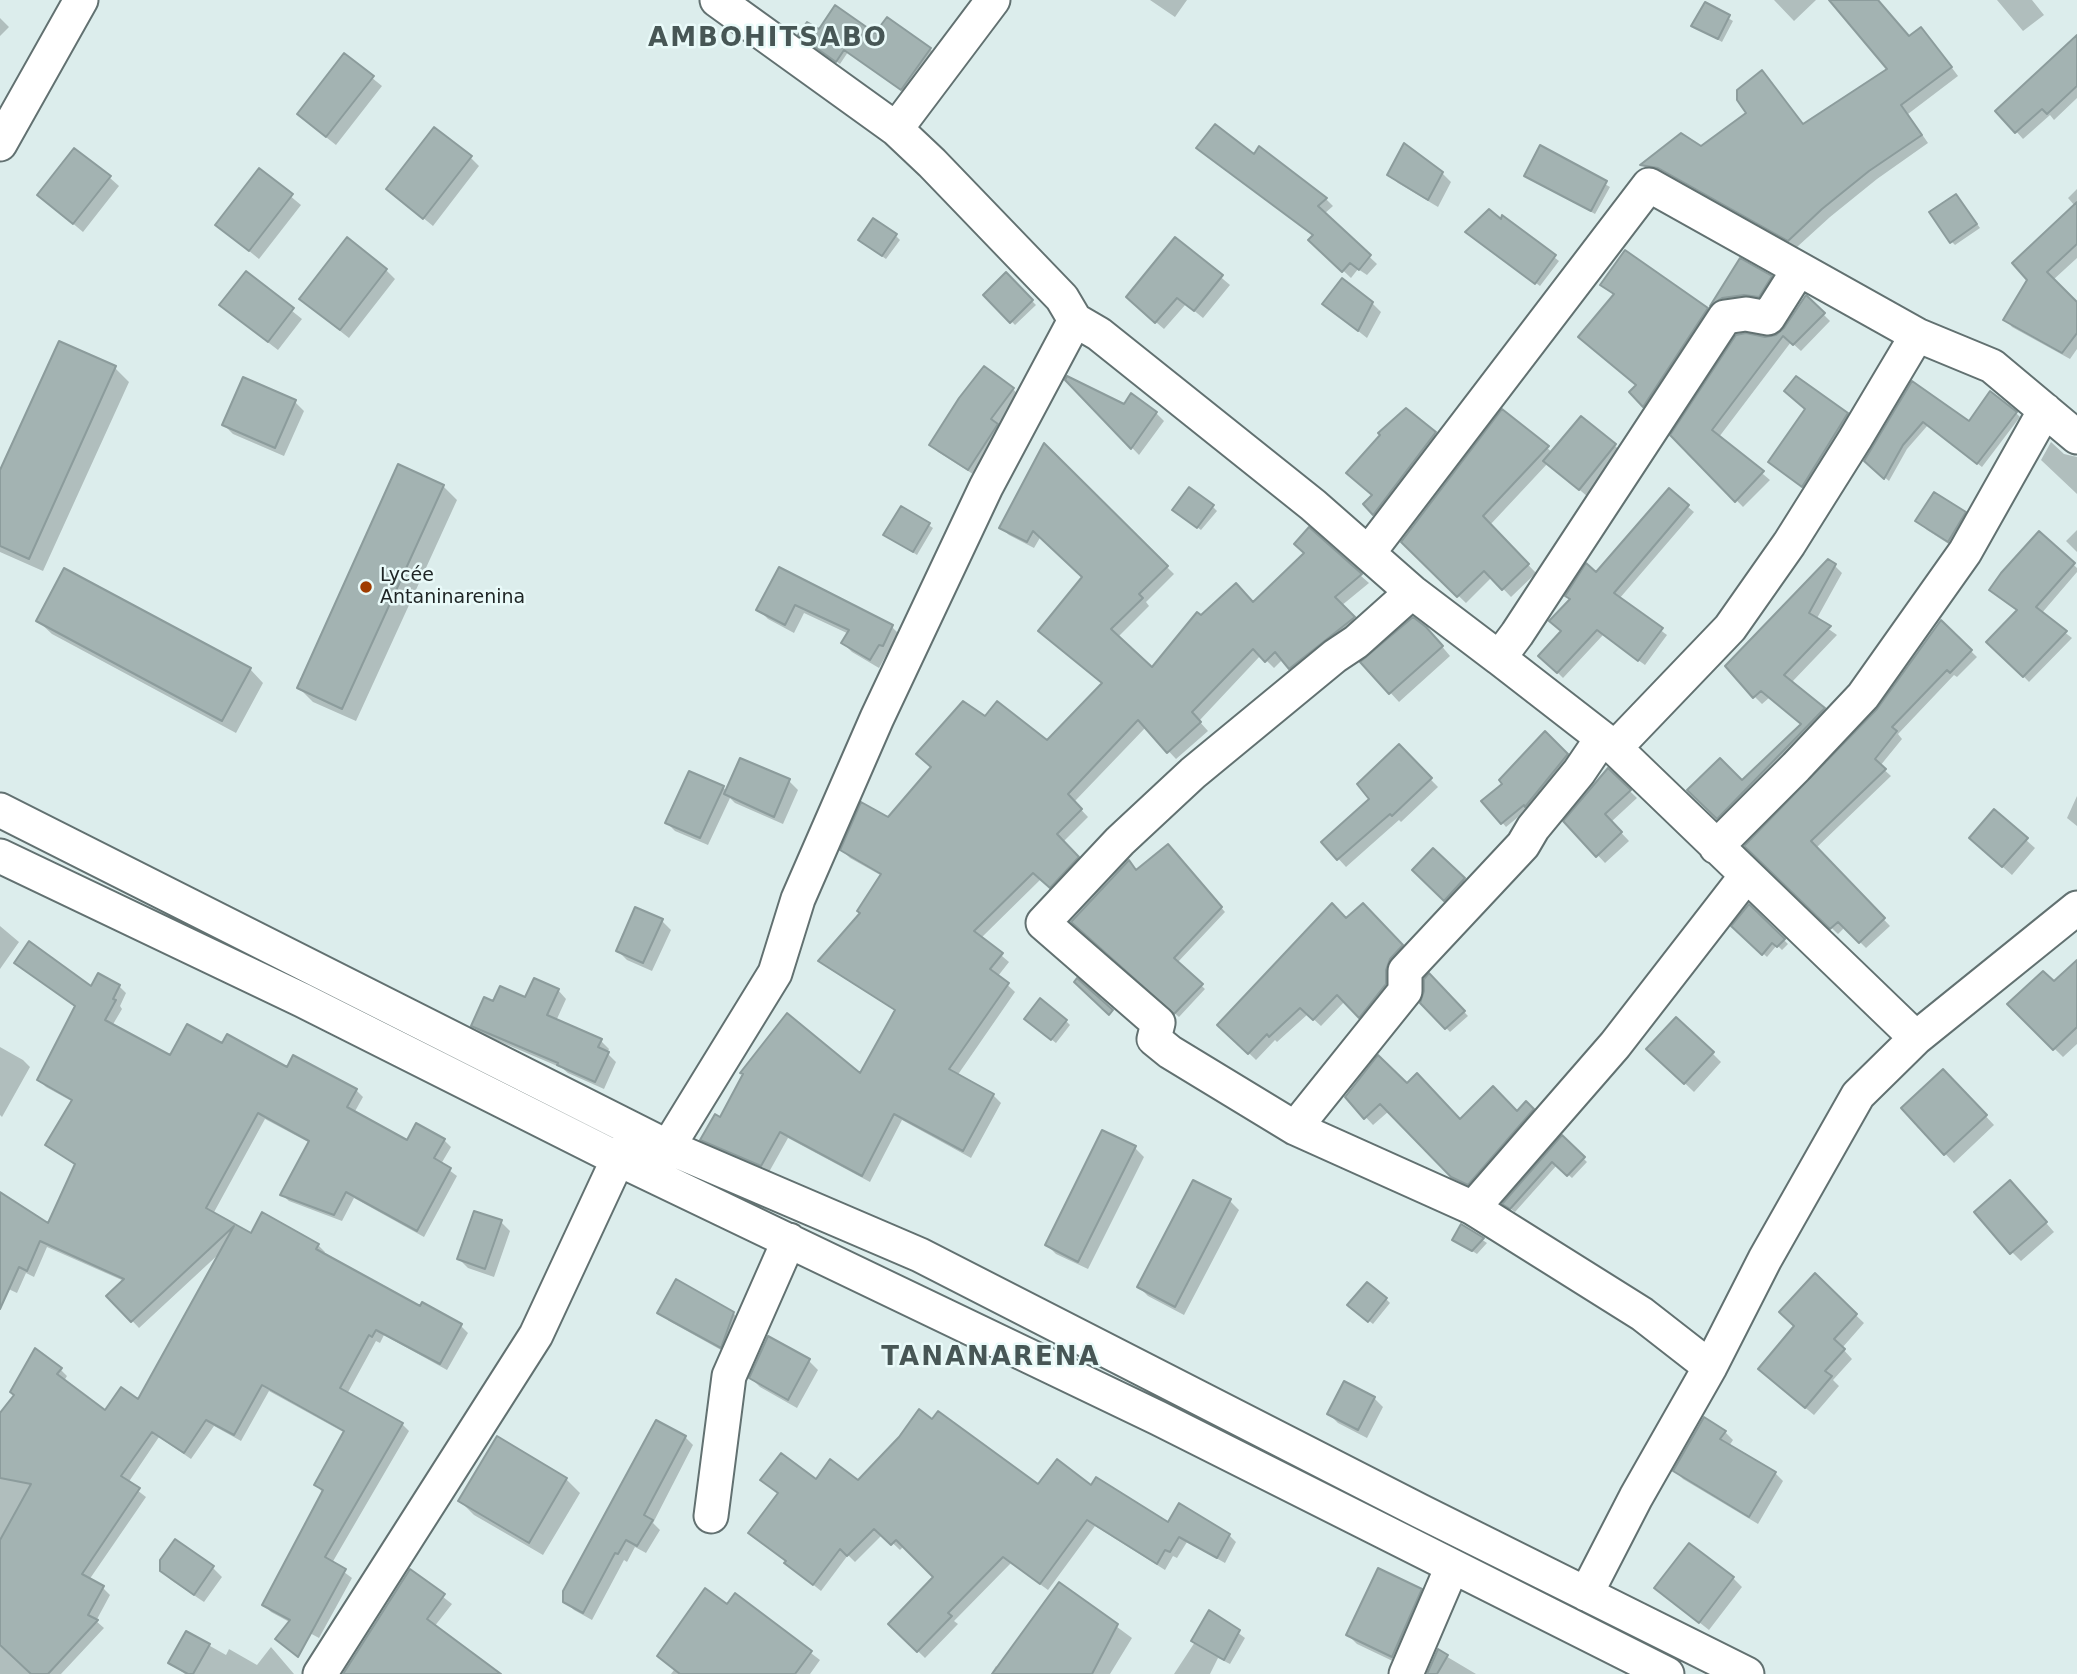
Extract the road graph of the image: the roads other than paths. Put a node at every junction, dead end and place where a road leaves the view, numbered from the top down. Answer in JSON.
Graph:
{"nodes":[{"id":1,"x":81,"y":0,"type":"edge"},
{"id":2,"x":717,"y":0,"type":"edge"},
{"id":3,"x":993,"y":0,"type":"edge"},
{"id":4,"x":896,"y":130,"type":"junction"},
{"id":5,"x":0,"y":144,"type":"edge"},
{"id":6,"x":1799,"y":269,"type":"junction"},
{"id":7,"x":1075,"y":320,"type":"junction"},
{"id":8,"x":1917,"y":335,"type":"junction"},
{"id":9,"x":2045,"y":410,"type":"junction"},
{"id":10,"x":2077,"y":437,"type":"edge"},
{"id":11,"x":1368,"y":552,"type":"junction"},
{"id":12,"x":1412,"y":592,"type":"junction"},
{"id":13,"x":1499,"y":658,"type":"junction"},
{"id":14,"x":1609,"y":743,"type":"junction"},
{"id":15,"x":0,"y":810,"type":"edge"},
{"id":16,"x":1716,"y":847,"type":"junction"},
{"id":17,"x":0,"y":856,"type":"edge"},
{"id":18,"x":1746,"y":876,"type":"junction"},
{"id":19,"x":2077,"y":908,"type":"edge"},
{"id":20,"x":309,"y":986,"type":"junction"},
{"id":21,"x":1916,"y":1038,"type":"junction"},
{"id":22,"x":1295,"y":1128,"type":"junction"},
{"id":23,"x":639,"y":1132,"type":"junction"},
{"id":24,"x":668,"y":1147,"type":"junction"},
{"id":25,"x":618,"y":1159,"type":"junction"},
{"id":26,"x":1473,"y":1208,"type":"junction"},
{"id":27,"x":789,"y":1240,"type":"junction"},
{"id":28,"x":920,"y":1255,"type":"junction"},
{"id":29,"x":897,"y":1293,"type":"junction"},
{"id":30,"x":1710,"y":1367,"type":"junction"},
{"id":31,"x":1175,"y":1386,"type":"junction"},
{"id":32,"x":1158,"y":1418,"type":"junction"},
{"id":33,"x":711,"y":1517,"type":"dead end"},
{"id":34,"x":1530,"y":1566,"type":"junction"},
{"id":35,"x":1452,"y":1567,"type":"junction"},
{"id":36,"x":1586,"y":1594,"type":"junction"},
{"id":37,"x":1515,"y":1596,"type":"junction"},
{"id":38,"x":320,"y":1674,"type":"edge"},
{"id":39,"x":1406,"y":1674,"type":"edge"},
{"id":40,"x":1667,"y":1674,"type":"edge"},
{"id":41,"x":1747,"y":1674,"type":"edge"}],
"edges":[{"from":1,"to":5,"type":"street"},
{"from":2,"to":4,"type":"street"},
{"from":3,"to":4,"type":"street"},
{"from":4,"to":7,"type":"street"},
{"from":6,"to":8,"type":"street"},
{"from":6,"to":11,"type":"street"},
{"from":6,"to":13,"type":"street"},
{"from":7,"to":11,"type":"street"},
{"from":7,"to":24,"type":"street"},
{"from":8,"to":9,"type":"street"},
{"from":8,"to":14,"type":"street"},
{"from":9,"to":10,"type":"street"},
{"from":9,"to":16,"type":"street"},
{"from":11,"to":12,"type":"street"},
{"from":12,"to":13,"type":"street"},
{"from":12,"to":22,"type":"street"},
{"from":13,"to":14,"type":"street"},
{"from":14,"to":16,"type":"street"},
{"from":14,"to":22,"type":"street"},
{"from":15,"to":20,"type":"street"},
{"from":16,"to":18,"type":"street"},
{"from":17,"to":20,"type":"street"},
{"from":18,"to":21,"type":"street"},
{"from":18,"to":26,"type":"street"},
{"from":19,"to":21,"type":"street"},
{"from":20,"to":23,"type":"street"},
{"from":20,"to":25,"type":"street"},
{"from":21,"to":30,"type":"street"},
{"from":22,"to":26,"type":"street"},
{"from":23,"to":24,"type":"street"},
{"from":23,"to":25,"type":"street"},
{"from":24,"to":28,"type":"street"},
{"from":25,"to":27,"type":"street"},
{"from":25,"to":38,"type":"street"},
{"from":26,"to":30,"type":"street"},
{"from":27,"to":29,"type":"street"},
{"from":27,"to":33,"type":"street"},
{"from":28,"to":29,"type":"street"},
{"from":28,"to":31,"type":"street"},
{"from":29,"to":32,"type":"street"},
{"from":30,"to":36,"type":"street"},
{"from":31,"to":32,"type":"street"},
{"from":31,"to":34,"type":"street"},
{"from":32,"to":35,"type":"street"},
{"from":34,"to":36,"type":"street"},
{"from":34,"to":37,"type":"street"},
{"from":35,"to":37,"type":"street"},
{"from":35,"to":39,"type":"street"},
{"from":36,"to":41,"type":"street"},
{"from":37,"to":40,"type":"street"}]}
